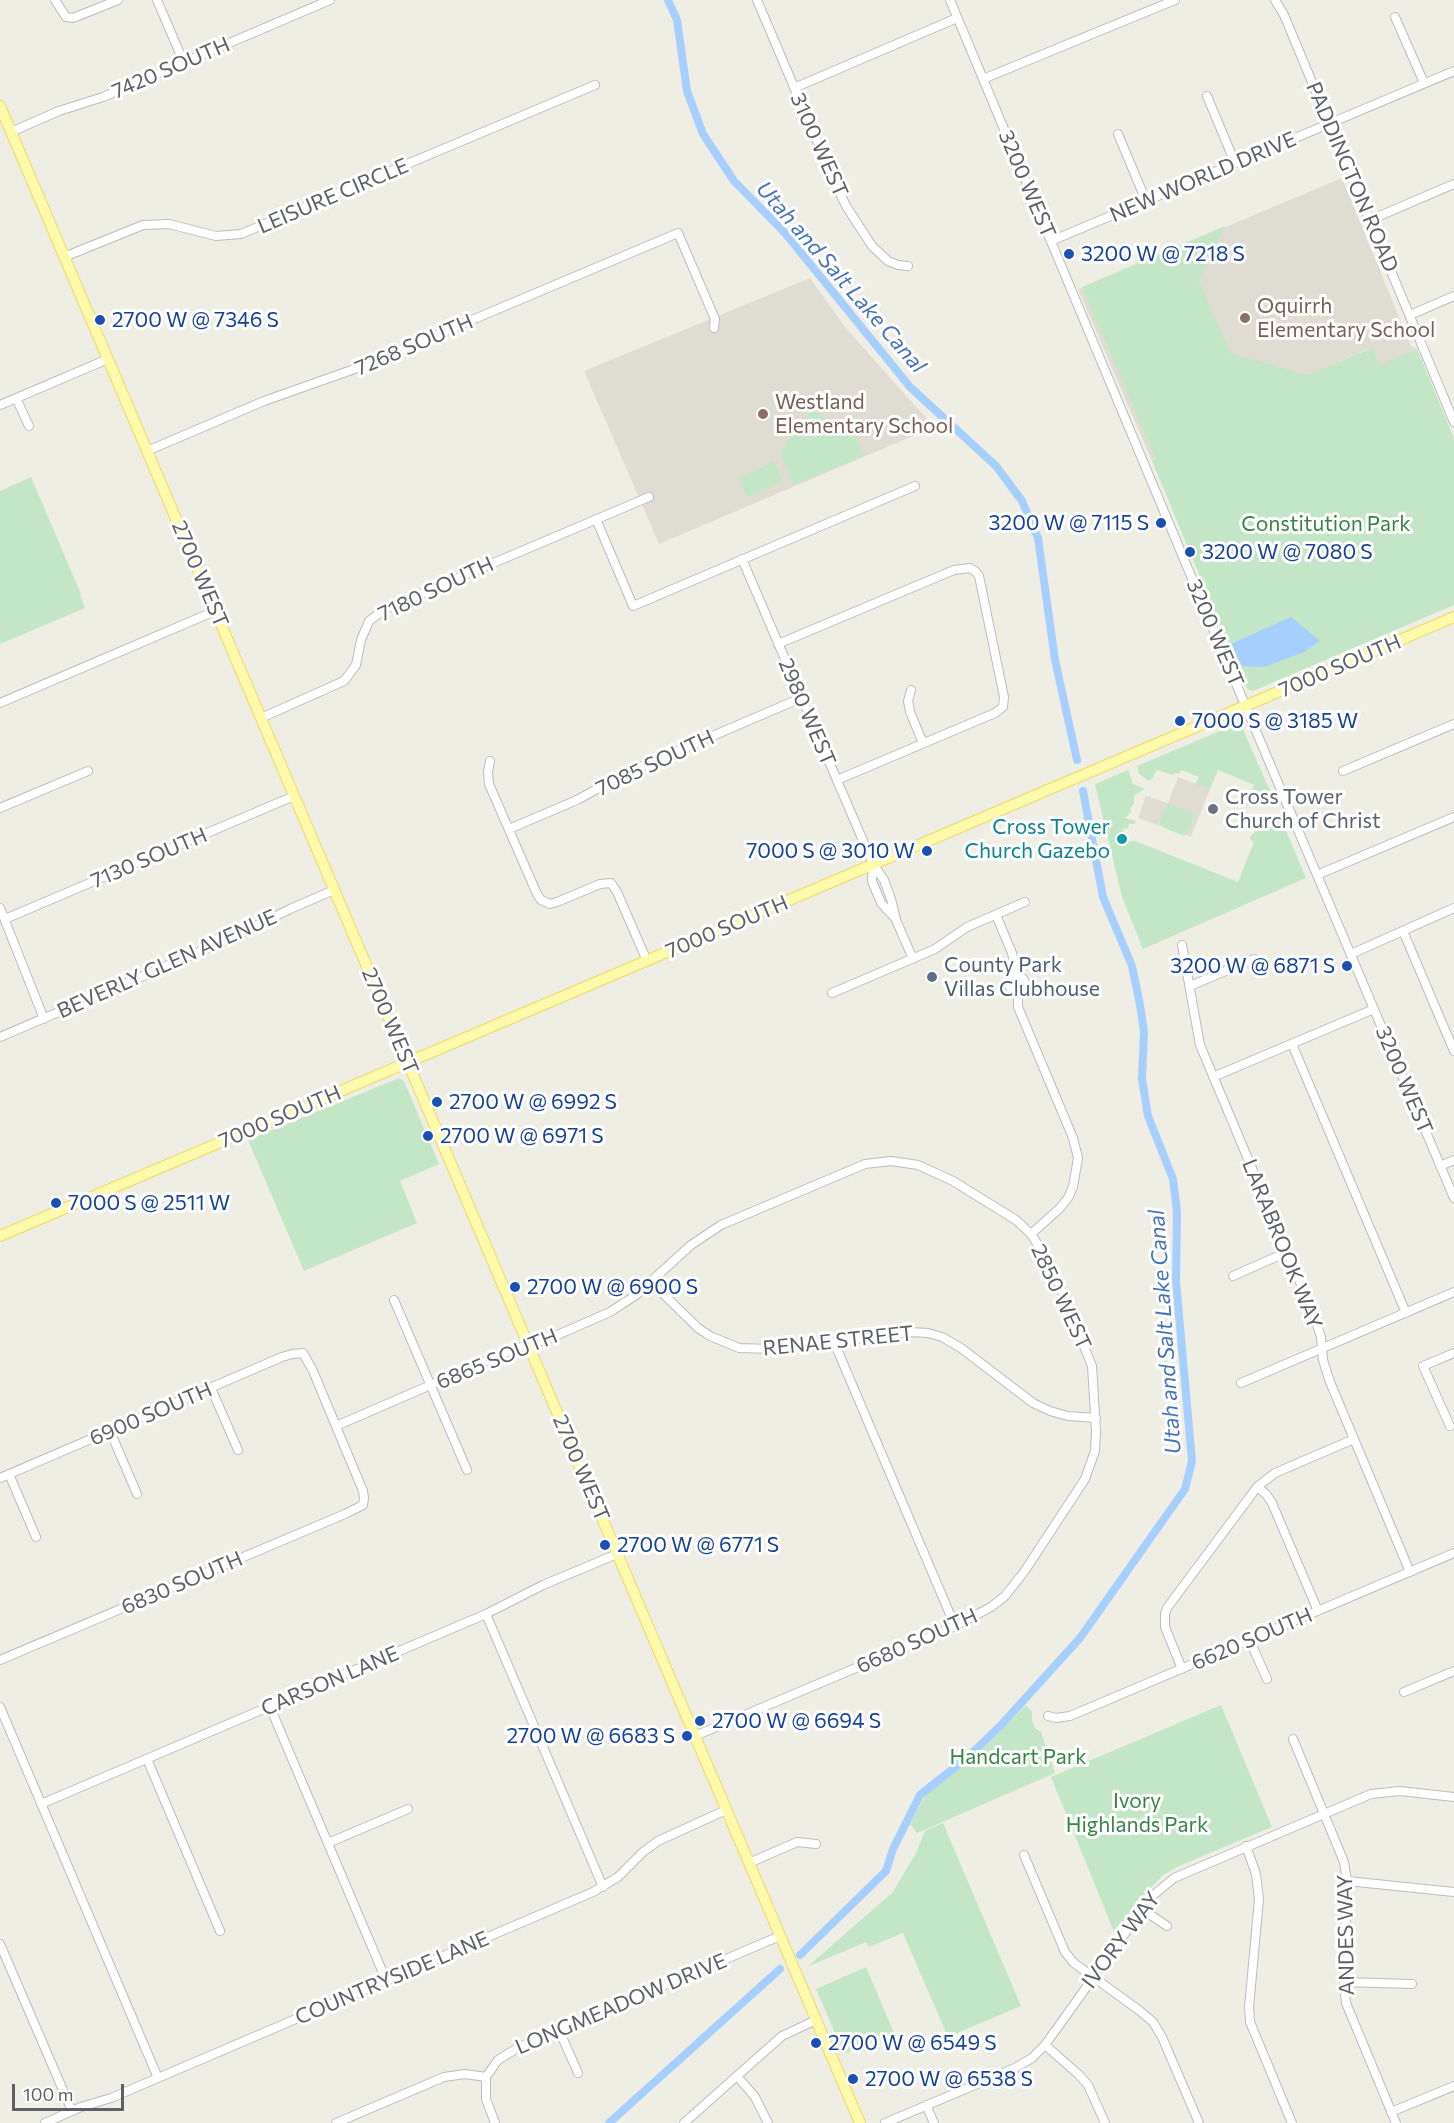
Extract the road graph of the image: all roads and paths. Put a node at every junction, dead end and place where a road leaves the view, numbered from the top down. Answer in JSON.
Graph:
{"nodes":[{"id":1,"x":55,"y":0,"type":"edge"},
{"id":2,"x":117,"y":0,"type":"edge"},
{"id":3,"x":157,"y":0,"type":"edge"},
{"id":4,"x":330,"y":0,"type":"edge"},
{"id":5,"x":757,"y":0,"type":"edge"},
{"id":6,"x":950,"y":0,"type":"edge"},
{"id":7,"x":1175,"y":0,"type":"edge"},
{"id":8,"x":1275,"y":0,"type":"edge"},
{"id":9,"x":1395,"y":17,"type":"dead end"},
{"id":10,"x":957,"y":18,"type":"junction"},
{"id":11,"x":184,"y":63,"type":"junction"},
{"id":12,"x":1454,"y":71,"type":"edge"},
{"id":13,"x":983,"y":79,"type":"junction"},
{"id":14,"x":1424,"y":83,"type":"junction"},
{"id":15,"x":595,"y":85,"type":"dead end"},
{"id":16,"x":794,"y":88,"type":"junction"},
{"id":17,"x":1207,"y":96,"type":"dead end"},
{"id":18,"x":1,"y":113,"type":"edge"},
{"id":19,"x":1330,"y":123,"type":"junction"},
{"id":20,"x":11,"y":132,"type":"junction"},
{"id":21,"x":1118,"y":134,"type":"dead end"},
{"id":22,"x":1235,"y":163,"type":"junction"},
{"id":23,"x":1454,"y":184,"type":"edge"},
{"id":24,"x":1146,"y":201,"type":"junction"},
{"id":25,"x":1370,"y":220,"type":"junction"},
{"id":26,"x":1051,"y":240,"type":"junction"},
{"id":27,"x":64,"y":257,"type":"junction"},
{"id":28,"x":908,"y":266,"type":"dead end"},
{"id":29,"x":1454,"y":296,"type":"edge"},
{"id":30,"x":1410,"y":315,"type":"junction"},
{"id":31,"x":714,"y":328,"type":"dead end"},
{"id":32,"x":108,"y":359,"type":"junction"},
{"id":33,"x":16,"y":398,"type":"junction"},
{"id":34,"x":0,"y":405,"type":"edge"},
{"id":35,"x":1451,"y":407,"type":"edge"},
{"id":36,"x":1454,"y":422,"type":"edge"},
{"id":37,"x":29,"y":426,"type":"dead end"},
{"id":38,"x":147,"y":451,"type":"junction"},
{"id":39,"x":915,"y":486,"type":"dead end"},
{"id":40,"x":649,"y":497,"type":"dead end"},
{"id":41,"x":596,"y":519,"type":"junction"},
{"id":42,"x":742,"y":560,"type":"junction"},
{"id":43,"x":215,"y":611,"type":"junction"},
{"id":44,"x":1454,"y":617,"type":"edge"},
{"id":45,"x":778,"y":644,"type":"junction"},
{"id":46,"x":911,"y":690,"type":"dead end"},
{"id":47,"x":801,"y":698,"type":"junction"},
{"id":48,"x":0,"y":703,"type":"edge"},
{"id":49,"x":1245,"y":705,"type":"junction"},
{"id":50,"x":261,"y":718,"type":"junction"},
{"id":51,"x":1454,"y":724,"type":"edge"},
{"id":52,"x":923,"y":743,"type":"junction"},
{"id":53,"x":490,"y":761,"type":"dead end"},
{"id":54,"x":88,"y":771,"type":"dead end"},
{"id":55,"x":1343,"y":771,"type":"dead end"},
{"id":56,"x":837,"y":780,"type":"junction"},
{"id":57,"x":294,"y":796,"type":"junction"},
{"id":58,"x":0,"y":808,"type":"edge"},
{"id":59,"x":1454,"y":817,"type":"edge"},
{"id":60,"x":508,"y":829,"type":"junction"},
{"id":61,"x":873,"y":864,"type":"junction"},
{"id":62,"x":1317,"y":875,"type":"junction"},
{"id":63,"x":334,"y":890,"type":"junction"},
{"id":64,"x":1026,"y":902,"type":"dead end"},
{"id":65,"x":0,"y":908,"type":"edge"},
{"id":66,"x":1454,"y":908,"type":"edge"},
{"id":67,"x":996,"y":915,"type":"junction"},
{"id":68,"x":5,"y":920,"type":"junction"},
{"id":69,"x":1403,"y":931,"type":"junction"},
{"id":70,"x":1182,"y":945,"type":"dead end"},
{"id":71,"x":1351,"y":954,"type":"junction"},
{"id":72,"x":913,"y":958,"type":"junction"},
{"id":73,"x":1254,"y":959,"type":"dead end"},
{"id":74,"x":647,"y":961,"type":"junction"},
{"id":75,"x":1190,"y":986,"type":"junction"},
{"id":76,"x":832,"y":993,"type":"dead end"},
{"id":77,"x":1374,"y":1009,"type":"junction"},
{"id":78,"x":44,"y":1019,"type":"junction"},
{"id":79,"x":0,"y":1037,"type":"edge"},
{"id":80,"x":1292,"y":1044,"type":"junction"},
{"id":81,"x":1454,"y":1051,"type":"edge"},
{"id":82,"x":407,"y":1062,"type":"junction"},
{"id":83,"x":1214,"y":1077,"type":"junction"},
{"id":84,"x":1454,"y":1160,"type":"edge"},
{"id":85,"x":1440,"y":1166,"type":"junction"},
{"id":86,"x":1454,"y":1198,"type":"edge"},
{"id":87,"x":1031,"y":1234,"type":"junction"},
{"id":88,"x":0,"y":1236,"type":"edge"},
{"id":89,"x":1287,"y":1252,"type":"junction"},
{"id":90,"x":1233,"y":1276,"type":"dead end"},
{"id":91,"x":651,"y":1282,"type":"junction"},
{"id":92,"x":1454,"y":1292,"type":"edge"},
{"id":93,"x":394,"y":1300,"type":"dead end"},
{"id":94,"x":1406,"y":1313,"type":"junction"},
{"id":95,"x":834,"y":1342,"type":"junction"},
{"id":96,"x":528,"y":1346,"type":"junction"},
{"id":97,"x":1322,"y":1348,"type":"junction"},
{"id":98,"x":1454,"y":1353,"type":"edge"},
{"id":99,"x":1241,"y":1383,"type":"dead end"},
{"id":100,"x":431,"y":1385,"type":"junction"},
{"id":101,"x":211,"y":1388,"type":"junction"},
{"id":102,"x":1096,"y":1418,"type":"junction"},
{"id":103,"x":336,"y":1425,"type":"junction"},
{"id":104,"x":1450,"y":1426,"type":"dead end"},
{"id":105,"x":110,"y":1431,"type":"junction"},
{"id":106,"x":1353,"y":1439,"type":"junction"},
{"id":107,"x":238,"y":1450,"type":"dead end"},
{"id":108,"x":467,"y":1470,"type":"dead end"},
{"id":109,"x":9,"y":1474,"type":"junction"},
{"id":110,"x":0,"y":1478,"type":"edge"},
{"id":111,"x":1085,"y":1479,"type":"joint"},
{"id":112,"x":1257,"y":1487,"type":"junction"},
{"id":113,"x":137,"y":1494,"type":"dead end"},
{"id":114,"x":36,"y":1537,"type":"dead end"},
{"id":115,"x":1454,"y":1553,"type":"edge"},
{"id":116,"x":617,"y":1554,"type":"junction"},
{"id":117,"x":1410,"y":1572,"type":"junction"},
{"id":118,"x":1318,"y":1611,"type":"junction"},
{"id":119,"x":486,"y":1614,"type":"junction"},
{"id":120,"x":955,"y":1626,"type":"junction"},
{"id":121,"x":1250,"y":1641,"type":"junction"},
{"id":122,"x":0,"y":1660,"type":"edge"},
{"id":123,"x":1182,"y":1669,"type":"junction"},
{"id":124,"x":1454,"y":1671,"type":"edge"},
{"id":125,"x":1267,"y":1679,"type":"dead end"},
{"id":126,"x":1404,"y":1692,"type":"dead end"},
{"id":127,"x":0,"y":1707,"type":"edge"},
{"id":128,"x":270,"y":1707,"type":"junction"},
{"id":129,"x":1048,"y":1716,"type":"dead end"},
{"id":130,"x":695,"y":1736,"type":"junction"},
{"id":131,"x":1293,"y":1739,"type":"dead end"},
{"id":132,"x":147,"y":1759,"type":"junction"},
{"id":133,"x":1454,"y":1797,"type":"edge"},
{"id":134,"x":41,"y":1804,"type":"junction"},
{"id":135,"x":408,"y":1809,"type":"dead end"},
{"id":136,"x":726,"y":1810,"type":"junction"},
{"id":137,"x":1324,"y":1813,"type":"junction"},
{"id":138,"x":328,"y":1843,"type":"junction"},
{"id":139,"x":816,"y":1844,"type":"dead end"},
{"id":140,"x":1246,"y":1846,"type":"junction"},
{"id":141,"x":1024,"y":1855,"type":"dead end"},
{"id":142,"x":749,"y":1863,"type":"junction"},
{"id":143,"x":1347,"y":1881,"type":"junction"},
{"id":144,"x":603,"y":1887,"type":"junction"},
{"id":145,"x":1454,"y":1892,"type":"edge"},
{"id":146,"x":1142,"y":1909,"type":"junction"},
{"id":147,"x":1167,"y":1926,"type":"dead end"},
{"id":148,"x":220,"y":1931,"type":"dead end"},
{"id":149,"x":780,"y":1936,"type":"junction"},
{"id":150,"x":0,"y":1944,"type":"edge"},
{"id":151,"x":1093,"y":1977,"type":"junction"},
{"id":152,"x":386,"y":1980,"type":"junction"},
{"id":153,"x":1344,"y":1982,"type":"junction"},
{"id":154,"x":1412,"y":1984,"type":"dead end"},
{"id":155,"x":816,"y":2020,"type":"junction"},
{"id":156,"x":559,"y":2030,"type":"junction"},
{"id":157,"x":1045,"y":2045,"type":"junction"},
{"id":158,"x":578,"y":2073,"type":"dead end"},
{"id":159,"x":737,"y":2076,"type":"junction"},
{"id":160,"x":158,"y":2078,"type":"junction"},
{"id":161,"x":486,"y":2078,"type":"junction"},
{"id":162,"x":1454,"y":2086,"type":"edge"},
{"id":163,"x":926,"y":2105,"type":"junction"},
{"id":164,"x":72,"y":2111,"type":"junction"},
{"id":165,"x":1391,"y":2112,"type":"junction"},
{"id":166,"x":45,"y":2123,"type":"edge"},
{"id":167,"x":336,"y":2123,"type":"edge"},
{"id":168,"x":495,"y":2123,"type":"edge"},
{"id":169,"x":684,"y":2123,"type":"edge"},
{"id":170,"x":768,"y":2123,"type":"edge"},
{"id":171,"x":861,"y":2123,"type":"edge"},
{"id":172,"x":885,"y":2123,"type":"edge"},
{"id":173,"x":934,"y":2123,"type":"edge"},
{"id":174,"x":1105,"y":2123,"type":"edge"},
{"id":175,"x":1199,"y":2123,"type":"edge"},
{"id":176,"x":1292,"y":2123,"type":"edge"},
{"id":177,"x":1396,"y":2123,"type":"edge"}],
"edges":[{"from":1,"to":2,"type":"street"},
{"from":3,"to":11,"type":"street"},
{"from":4,"to":11,"type":"street","name":"7420 SOUTH"},
{"from":5,"to":16,"type":"street","name":"3100 WEST"},
{"from":6,"to":10,"type":"street","name":"3200 WEST"},
{"from":7,"to":13,"type":"street"},
{"from":8,"to":19,"type":"street","name":"PADDINGTON ROAD"},
{"from":9,"to":14,"type":"street"},
{"from":10,"to":13,"type":"street","name":"3200 WEST"},
{"from":10,"to":16,"type":"street"},
{"from":11,"to":20,"type":"street","name":"7420 SOUTH"},
{"from":12,"to":14,"type":"street","name":"NEW WORLD DRIVE"},
{"from":13,"to":26,"type":"street","name":"3200 WEST"},
{"from":14,"to":19,"type":"street","name":"NEW WORLD DRIVE"},
{"from":15,"to":27,"type":"street","name":"LEISURE CIRCLE"},
{"from":16,"to":28,"type":"street","name":"3100 WEST"},
{"from":17,"to":22,"type":"street"},
{"from":18,"to":20,"type":"main road","name":"2700 WEST"},
{"from":19,"to":22,"type":"street","name":"NEW WORLD DRIVE"},
{"from":19,"to":25,"type":"street","name":"PADDINGTON ROAD"},
{"from":20,"to":27,"type":"main road","name":"2700 WEST"},
{"from":21,"to":24,"type":"street"},
{"from":22,"to":24,"type":"street","name":"NEW WORLD DRIVE"},
{"from":23,"to":25,"type":"street"},
{"from":24,"to":26,"type":"street","name":"NEW WORLD DRIVE"},
{"from":25,"to":30,"type":"street","name":"PADDINGTON ROAD"},
{"from":26,"to":49,"type":"street","name":"3200 WEST"},
{"from":27,"to":32,"type":"main road","name":"2700 WEST"},
{"from":29,"to":30,"type":"street"},
{"from":30,"to":35,"type":"street","name":"PADDINGTON ROAD"},
{"from":31,"to":38,"type":"street","name":"7268 SOUTH"},
{"from":32,"to":33,"type":"street"},
{"from":32,"to":38,"type":"main road","name":"2700 WEST"},
{"from":33,"to":34,"type":"street"},
{"from":33,"to":37,"type":"street"},
{"from":35,"to":36,"type":"street","name":"PADDINGTON ROAD"},
{"from":38,"to":43,"type":"main road","name":"2700 WEST"},
{"from":39,"to":42,"type":"street"},
{"from":40,"to":41,"type":"street","name":"7180 SOUTH"},
{"from":41,"to":42,"type":"street"},
{"from":41,"to":50,"type":"street","name":"7180 SOUTH"},
{"from":42,"to":45,"type":"street","name":"2980 WEST"},
{"from":43,"to":48,"type":"street"},
{"from":43,"to":50,"type":"main road","name":"2700 WEST"},
{"from":44,"to":49,"type":"main road","name":"7000 SOUTH"},
{"from":45,"to":47,"type":"street","name":"2980 WEST"},
{"from":45,"to":52,"type":"street"},
{"from":46,"to":52,"type":"street"},
{"from":47,"to":56,"type":"street","name":"2980 WEST"},
{"from":47,"to":60,"type":"street","name":"7085 SOUTH"},
{"from":49,"to":61,"type":"main road","name":"7000 SOUTH"},
{"from":49,"to":62,"type":"street","name":"3200 WEST"},
{"from":50,"to":57,"type":"main road","name":"2700 WEST"},
{"from":51,"to":55,"type":"street"},
{"from":52,"to":56,"type":"street"},
{"from":53,"to":60,"type":"street"},
{"from":54,"to":58,"type":"street"},
{"from":56,"to":61,"type":"street","name":"2980 WEST"},
{"from":57,"to":63,"type":"main road","name":"2700 WEST"},
{"from":57,"to":68,"type":"street","name":"7130 SOUTH"},
{"from":59,"to":62,"type":"street"},
{"from":60,"to":74,"type":"street"},
{"from":61,"to":72,"type":"street","name":"2980 WEST"},
{"from":61,"to":74,"type":"main road","name":"7000 SOUTH"},
{"from":62,"to":71,"type":"street","name":"3200 WEST"},
{"from":63,"to":78,"type":"street","name":"BEVERLY GLEN AVENUE"},
{"from":63,"to":82,"type":"main road","name":"2700 WEST"},
{"from":64,"to":67,"type":"street"},
{"from":65,"to":68,"type":"street"},
{"from":66,"to":69,"type":"street"},
{"from":67,"to":72,"type":"street"},
{"from":67,"to":87,"type":"street"},
{"from":68,"to":78,"type":"street"},
{"from":69,"to":71,"type":"street"},
{"from":69,"to":81,"type":"street"},
{"from":70,"to":75,"type":"street","name":"LARABROOK WAY"},
{"from":71,"to":77,"type":"street","name":"3200 WEST"},
{"from":72,"to":76,"type":"street"},
{"from":73,"to":75,"type":"street"},
{"from":74,"to":82,"type":"main road","name":"7000 SOUTH"},
{"from":75,"to":83,"type":"street","name":"LARABROOK WAY"},
{"from":77,"to":80,"type":"street"},
{"from":77,"to":85,"type":"street","name":"3200 WEST"},
{"from":78,"to":79,"type":"street","name":"BEVERLY GLEN AVENUE"},
{"from":80,"to":83,"type":"street"},
{"from":80,"to":94,"type":"street"},
{"from":82,"to":88,"type":"main road","name":"7000 SOUTH"},
{"from":82,"to":96,"type":"main road","name":"2700 WEST"},
{"from":83,"to":89,"type":"street","name":"LARABROOK WAY"},
{"from":84,"to":85,"type":"street"},
{"from":85,"to":86,"type":"street","name":"3200 WEST"},
{"from":87,"to":91,"type":"street","name":"2850 WEST"},
{"from":87,"to":102,"type":"street","name":"2850 WEST"},
{"from":89,"to":90,"type":"street"},
{"from":89,"to":97,"type":"street","name":"LARABROOK WAY"},
{"from":91,"to":95,"type":"street","name":"RENAE STREET"},
{"from":91,"to":96,"type":"street","name":"6865 SOUTH"},
{"from":92,"to":94,"type":"street"},
{"from":93,"to":100,"type":"street"},
{"from":94,"to":97,"type":"street"},
{"from":95,"to":102,"type":"street","name":"RENAE STREET"},
{"from":95,"to":120,"type":"street"},
{"from":96,"to":100,"type":"street","name":"6865 SOUTH"},
{"from":96,"to":116,"type":"main road","name":"2700 WEST"},
{"from":97,"to":99,"type":"street"},
{"from":97,"to":106,"type":"street","name":"LARABROOK WAY"},
{"from":98,"to":104,"type":"street"},
{"from":100,"to":103,"type":"street","name":"6865 SOUTH"},
{"from":100,"to":108,"type":"street"},
{"from":101,"to":103,"type":"street","name":"6900 SOUTH"},
{"from":101,"to":105,"type":"street","name":"6900 SOUTH"},
{"from":101,"to":107,"type":"street"},
{"from":102,"to":111,"type":"street","name":"2850 WEST"},
{"from":103,"to":122,"type":"street","name":"6830 SOUTH"},
{"from":105,"to":109,"type":"street","name":"6900 SOUTH"},
{"from":105,"to":113,"type":"street"},
{"from":106,"to":112,"type":"street"},
{"from":106,"to":117,"type":"street","name":"LARABROOK WAY"},
{"from":109,"to":110,"type":"street","name":"6900 SOUTH"},
{"from":109,"to":114,"type":"street"},
{"from":111,"to":120,"type":"street","name":"6680 SOUTH"},
{"from":112,"to":118,"type":"street"},
{"from":112,"to":123,"type":"street"},
{"from":115,"to":117,"type":"street","name":"6620 SOUTH"},
{"from":116,"to":119,"type":"street","name":"CARSON LANE"},
{"from":116,"to":130,"type":"main road","name":"2700 WEST"},
{"from":117,"to":118,"type":"street","name":"6620 SOUTH"},
{"from":118,"to":121,"type":"street","name":"6620 SOUTH"},
{"from":119,"to":128,"type":"street","name":"CARSON LANE"},
{"from":119,"to":144,"type":"street"},
{"from":120,"to":130,"type":"street","name":"6680 SOUTH"},
{"from":121,"to":123,"type":"street","name":"6620 SOUTH"},
{"from":121,"to":125,"type":"street"},
{"from":123,"to":129,"type":"street","name":"6620 SOUTH"},
{"from":124,"to":126,"type":"street"},
{"from":127,"to":134,"type":"street"},
{"from":128,"to":132,"type":"street","name":"CARSON LANE"},
{"from":128,"to":138,"type":"street"},
{"from":130,"to":136,"type":"main road","name":"2700 WEST"},
{"from":131,"to":137,"type":"street","name":"ANDES WAY"},
{"from":132,"to":134,"type":"street","name":"CARSON LANE"},
{"from":132,"to":148,"type":"street"},
{"from":133,"to":137,"type":"street","name":"IVORY WAY"},
{"from":134,"to":160,"type":"street"},
{"from":135,"to":138,"type":"street"},
{"from":136,"to":142,"type":"main road","name":"2700 WEST"},
{"from":136,"to":144,"type":"street","name":"COUNTRYSIDE LANE"},
{"from":137,"to":140,"type":"street","name":"IVORY WAY"},
{"from":137,"to":143,"type":"street","name":"ANDES WAY"},
{"from":138,"to":152,"type":"street"},
{"from":139,"to":142,"type":"street"},
{"from":140,"to":146,"type":"street","name":"IVORY WAY"},
{"from":140,"to":176,"type":"street"},
{"from":141,"to":151,"type":"street"},
{"from":142,"to":149,"type":"main road","name":"2700 WEST"},
{"from":143,"to":145,"type":"street"},
{"from":143,"to":153,"type":"street","name":"ANDES WAY"},
{"from":144,"to":152,"type":"street","name":"COUNTRYSIDE LANE"},
{"from":146,"to":147,"type":"street"},
{"from":146,"to":151,"type":"street","name":"IVORY WAY"},
{"from":149,"to":155,"type":"main road","name":"2700 WEST"},
{"from":149,"to":156,"type":"street","name":"LONGMEADOW DRIVE"},
{"from":150,"to":164,"type":"street"},
{"from":151,"to":157,"type":"street","name":"IVORY WAY"},
{"from":151,"to":175,"type":"street"},
{"from":152,"to":160,"type":"street","name":"COUNTRYSIDE LANE"},
{"from":153,"to":154,"type":"street"},
{"from":153,"to":165,"type":"street","name":"ANDES WAY"},
{"from":155,"to":159,"type":"street"},
{"from":155,"to":171,"type":"main road","name":"2700 WEST"},
{"from":156,"to":158,"type":"street"},
{"from":156,"to":161,"type":"street","name":"LONGMEADOW DRIVE"},
{"from":157,"to":163,"type":"street","name":"IVORY WAY"},
{"from":157,"to":174,"type":"street"},
{"from":159,"to":169,"type":"street"},
{"from":159,"to":170,"type":"street"},
{"from":160,"to":164,"type":"street","name":"COUNTRYSIDE LANE"},
{"from":161,"to":167,"type":"street"},
{"from":161,"to":168,"type":"street"},
{"from":162,"to":165,"type":"street"},
{"from":163,"to":172,"type":"street","name":"IVORY WAY"},
{"from":163,"to":173,"type":"street"},
{"from":164,"to":166,"type":"street","name":"COUNTRYSIDE LANE"},
{"from":165,"to":177,"type":"street","name":"ANDES WAY"}]}
